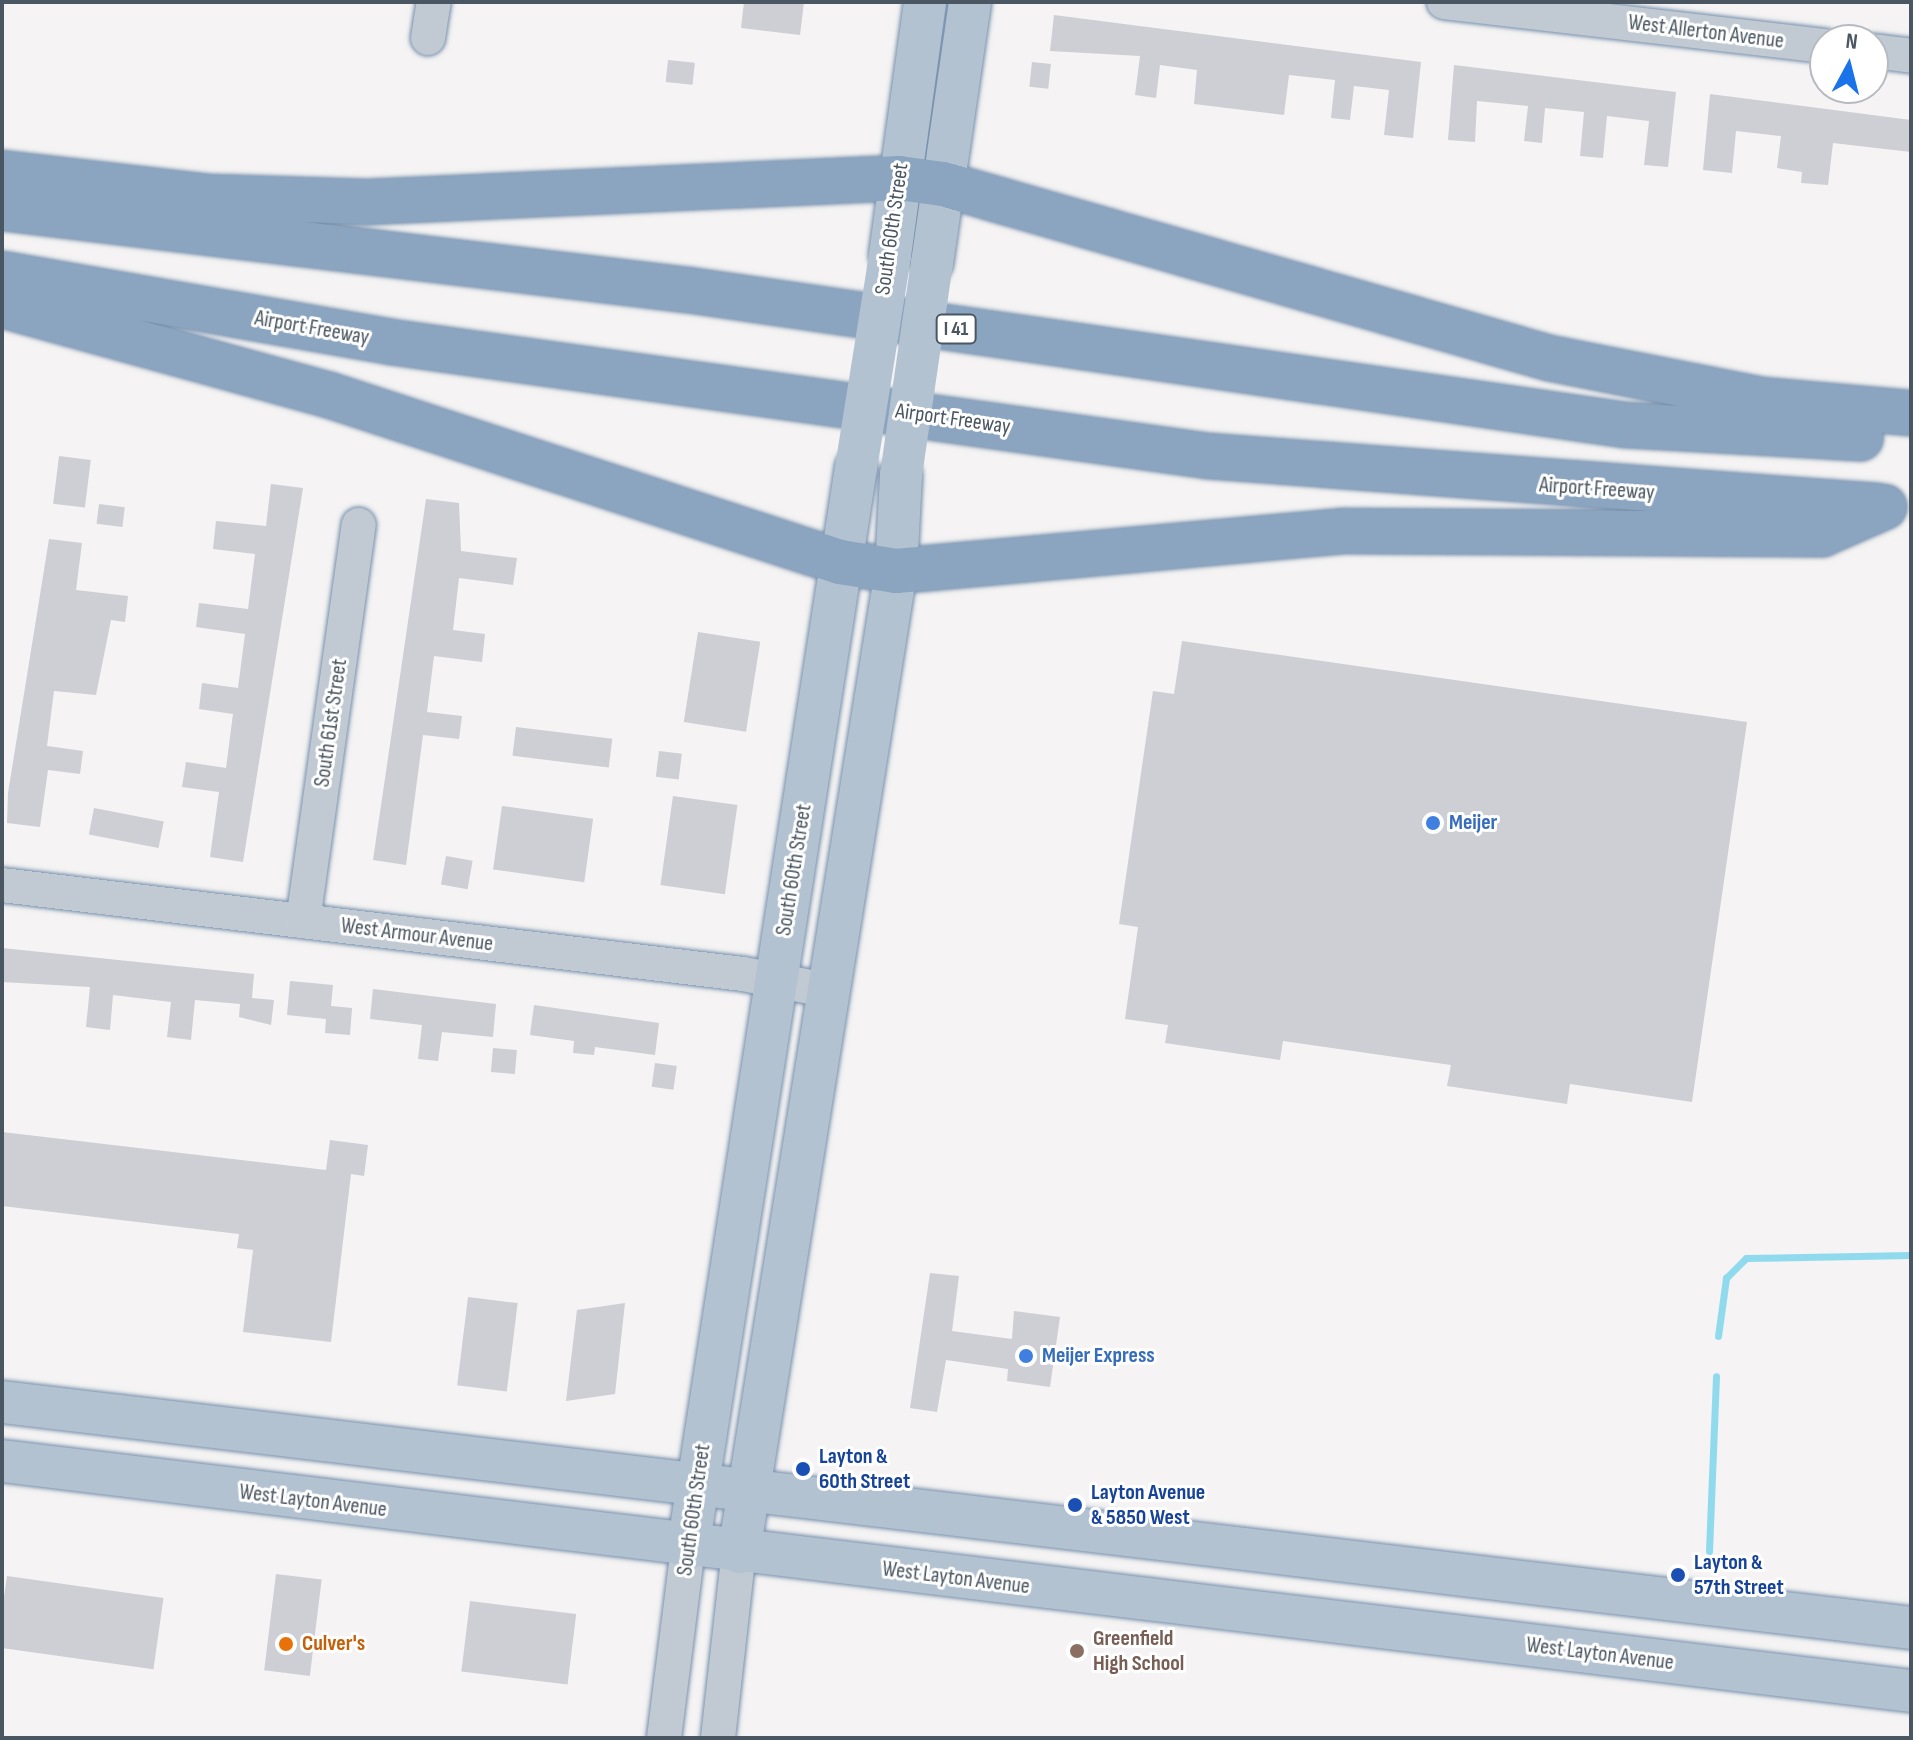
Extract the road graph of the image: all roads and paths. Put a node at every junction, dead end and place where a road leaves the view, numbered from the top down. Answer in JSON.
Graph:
{"nodes":[{"id":1,"x":434,"y":2,"type":"edge"},
{"id":2,"x":925,"y":2,"type":"edge"},
{"id":3,"x":970,"y":2,"type":"edge"},
{"id":4,"x":1444,"y":2,"type":"edge"},
{"id":5,"x":428,"y":38,"type":"dead end"},
{"id":6,"x":1809,"y":44,"type":"edge"},
{"id":7,"x":1889,"y":53,"type":"edge"},
{"id":8,"x":1911,"y":56,"type":"edge"},
{"id":9,"x":2,"y":173,"type":"edge"},
{"id":10,"x":899,"y":178,"type":"junction"},
{"id":11,"x":943,"y":184,"type":"junction"},
{"id":12,"x":2,"y":208,"type":"edge"},
{"id":13,"x":2,"y":274,"type":"edge"},
{"id":14,"x":2,"y":305,"type":"edge"},
{"id":15,"x":1911,"y":413,"type":"edge"},
{"id":16,"x":1911,"y":440,"type":"edge"},
{"id":17,"x":1898,"y":507,"type":"edge"},
{"id":18,"x":359,"y":525,"type":"dead end"},
{"id":19,"x":840,"y":562,"type":"junction"},
{"id":20,"x":896,"y":571,"type":"junction"},
{"id":21,"x":2,"y":885,"type":"edge"},
{"id":22,"x":303,"y":921,"type":"junction"},
{"id":23,"x":777,"y":983,"type":"junction"},
{"id":24,"x":831,"y":991,"type":"junction"},
{"id":25,"x":733,"y":1255,"type":"junction"},
{"id":26,"x":789,"y":1262,"type":"junction"},
{"id":27,"x":2,"y":1402,"type":"edge"},
{"id":28,"x":2,"y":1461,"type":"edge"},
{"id":29,"x":696,"y":1485,"type":"junction"},
{"id":30,"x":753,"y":1490,"type":"junction"},
{"id":31,"x":688,"y":1548,"type":"junction"},
{"id":32,"x":739,"y":1552,"type":"junction"},
{"id":33,"x":1911,"y":1628,"type":"edge"},
{"id":34,"x":1911,"y":1691,"type":"edge"},
{"id":35,"x":674,"y":1737,"type":"edge"},
{"id":36,"x":718,"y":1738,"type":"edge"}],
"edges":[{"from":1,"to":5,"type":"street"},
{"from":2,"to":10,"type":"main road","name":"South 60th Street"},
{"from":3,"to":11,"type":"main road","name":"South 60th Street"},
{"from":4,"to":6,"type":"street","name":"West Allerton Avenue"},
{"from":7,"to":8,"type":"street"},
{"from":9,"to":10,"type":"highway"},
{"from":10,"to":11,"type":"highway"},
{"from":10,"to":19,"type":"main road","name":"South 60th Street","bridge":true},
{"from":11,"to":15,"type":"highway"},
{"from":11,"to":20,"type":"main road","name":"South 60th Street","bridge":true},
{"from":12,"to":16,"type":"highway","number":"I 41"},
{"from":13,"to":17,"type":"highway","name":"Airport Freeway"},
{"from":14,"to":19,"type":"highway"},
{"from":17,"to":20,"type":"highway"},
{"from":18,"to":22,"type":"street","name":"South 61st Street"},
{"from":19,"to":20,"type":"highway"},
{"from":19,"to":23,"type":"main road","name":"South 60th Street"},
{"from":20,"to":24,"type":"main road","name":"South 60th Street"},
{"from":21,"to":22,"type":"street","name":"West Armour Avenue"},
{"from":22,"to":23,"type":"street","name":"West Armour Avenue"},
{"from":23,"to":24,"type":"street","name":"West Armour Avenue"},
{"from":23,"to":25,"type":"main road","name":"South 60th Street"},
{"from":24,"to":26,"type":"main road","name":"South 60th Street"},
{"from":25,"to":26,"type":"main road"},
{"from":25,"to":29,"type":"main road","name":"South 60th Street"},
{"from":26,"to":30,"type":"main road","name":"South 60th Street"},
{"from":27,"to":29,"type":"main road"},
{"from":28,"to":31,"type":"main road","name":"West Layton Avenue"},
{"from":29,"to":30,"type":"main road"},
{"from":29,"to":31,"type":"main road","name":"South 60th Street"},
{"from":30,"to":32,"type":"main road","name":"South 60th Street"},
{"from":30,"to":33,"type":"main road"},
{"from":31,"to":32,"type":"main road","name":"West Layton Avenue"},
{"from":31,"to":35,"type":"street","name":"South 60th Street"},
{"from":32,"to":34,"type":"main road","name":"West Layton Avenue"},
{"from":32,"to":36,"type":"street","name":"South 60th Street"}]}
